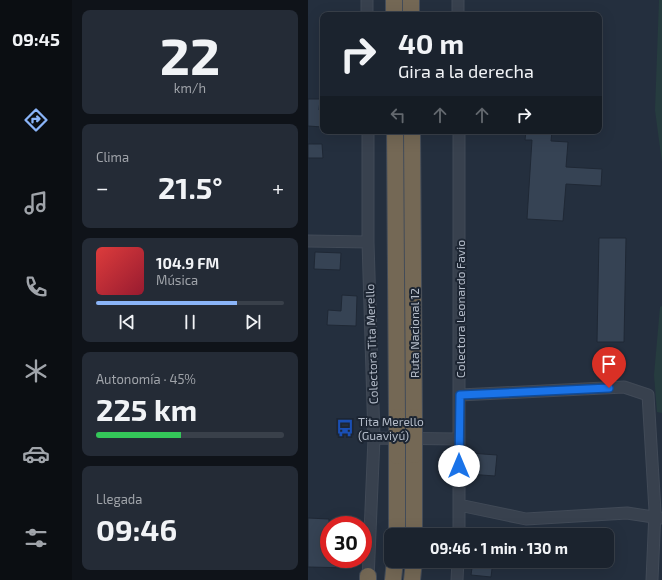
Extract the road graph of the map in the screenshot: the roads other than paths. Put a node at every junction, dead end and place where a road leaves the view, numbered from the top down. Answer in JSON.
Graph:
{"nodes":[{"id":1,"x":367,"y":0,"type":"edge"},
{"id":2,"x":394,"y":0,"type":"edge"},
{"id":3,"x":411,"y":0,"type":"edge"},
{"id":4,"x":458,"y":0,"type":"edge"},
{"id":5,"x":368,"y":12,"type":"edge"},
{"id":6,"x":394,"y":12,"type":"edge"},
{"id":7,"x":411,"y":12,"type":"edge"},
{"id":8,"x":458,"y":12,"type":"edge"},
{"id":9,"x":368,"y":134,"type":"edge"},
{"id":10,"x":395,"y":134,"type":"edge"},
{"id":11,"x":412,"y":134,"type":"edge"},
{"id":12,"x":459,"y":134,"type":"edge"},
{"id":13,"x":308,"y":241,"type":"edge"},
{"id":14,"x":368,"y":242,"type":"junction"},
{"id":15,"x":460,"y":395,"type":"junction"},
{"id":16,"x":374,"y":438,"type":"junction"},
{"id":17,"x":459,"y":439,"type":"junction"},
{"id":18,"x":459,"y":505,"type":"junction"},
{"id":19,"x":658,"y":518,"type":"edge"},
{"id":20,"x":397,"y":528,"type":"edge"},
{"id":21,"x":414,"y":528,"type":"edge"},
{"id":22,"x":459,"y":528,"type":"edge"},
{"id":23,"x":394,"y":568,"type":"edge"},
{"id":24,"x":413,"y":568,"type":"edge"},
{"id":25,"x":458,"y":568,"type":"edge"},
{"id":26,"x":368,"y":579,"type":"edge"},
{"id":27,"x":393,"y":580,"type":"edge"},
{"id":28,"x":412,"y":580,"type":"edge"},
{"id":29,"x":457,"y":580,"type":"edge"},
{"id":30,"x":652,"y":580,"type":"edge"}],
"edges":[{"from":1,"to":5,"type":"street"},
{"from":2,"to":6,"type":"highway"},
{"from":3,"to":7,"type":"highway"},
{"from":4,"to":8,"type":"street"},
{"from":9,"to":14,"type":"street","name":"Colectora Tita Merello"},
{"from":10,"to":20,"type":"highway","name":"Ruta Nacional 12","bridge":true},
{"from":11,"to":21,"type":"highway","name":"Ruta Nacional 12","bridge":true},
{"from":12,"to":15,"type":"street","name":"Colectora Leonardo Favio"},
{"from":13,"to":14,"type":"street"},
{"from":14,"to":16,"type":"street","name":"Colectora Tita Merello"},
{"from":15,"to":17,"type":"street","name":"Colectora Leonardo Favio"},
{"from":15,"to":19,"type":"street"},
{"from":16,"to":17,"type":"street"},
{"from":16,"to":26,"type":"street","name":"Colectora Tita Merello"},
{"from":17,"to":18,"type":"street","name":"Colectora Leonardo Favio"},
{"from":18,"to":19,"type":"street"},
{"from":18,"to":22,"type":"street","name":"Colectora Leonardo Favio"},
{"from":19,"to":30,"type":"street"},
{"from":23,"to":27,"type":"highway"},
{"from":24,"to":28,"type":"highway"},
{"from":25,"to":29,"type":"street"}]}
